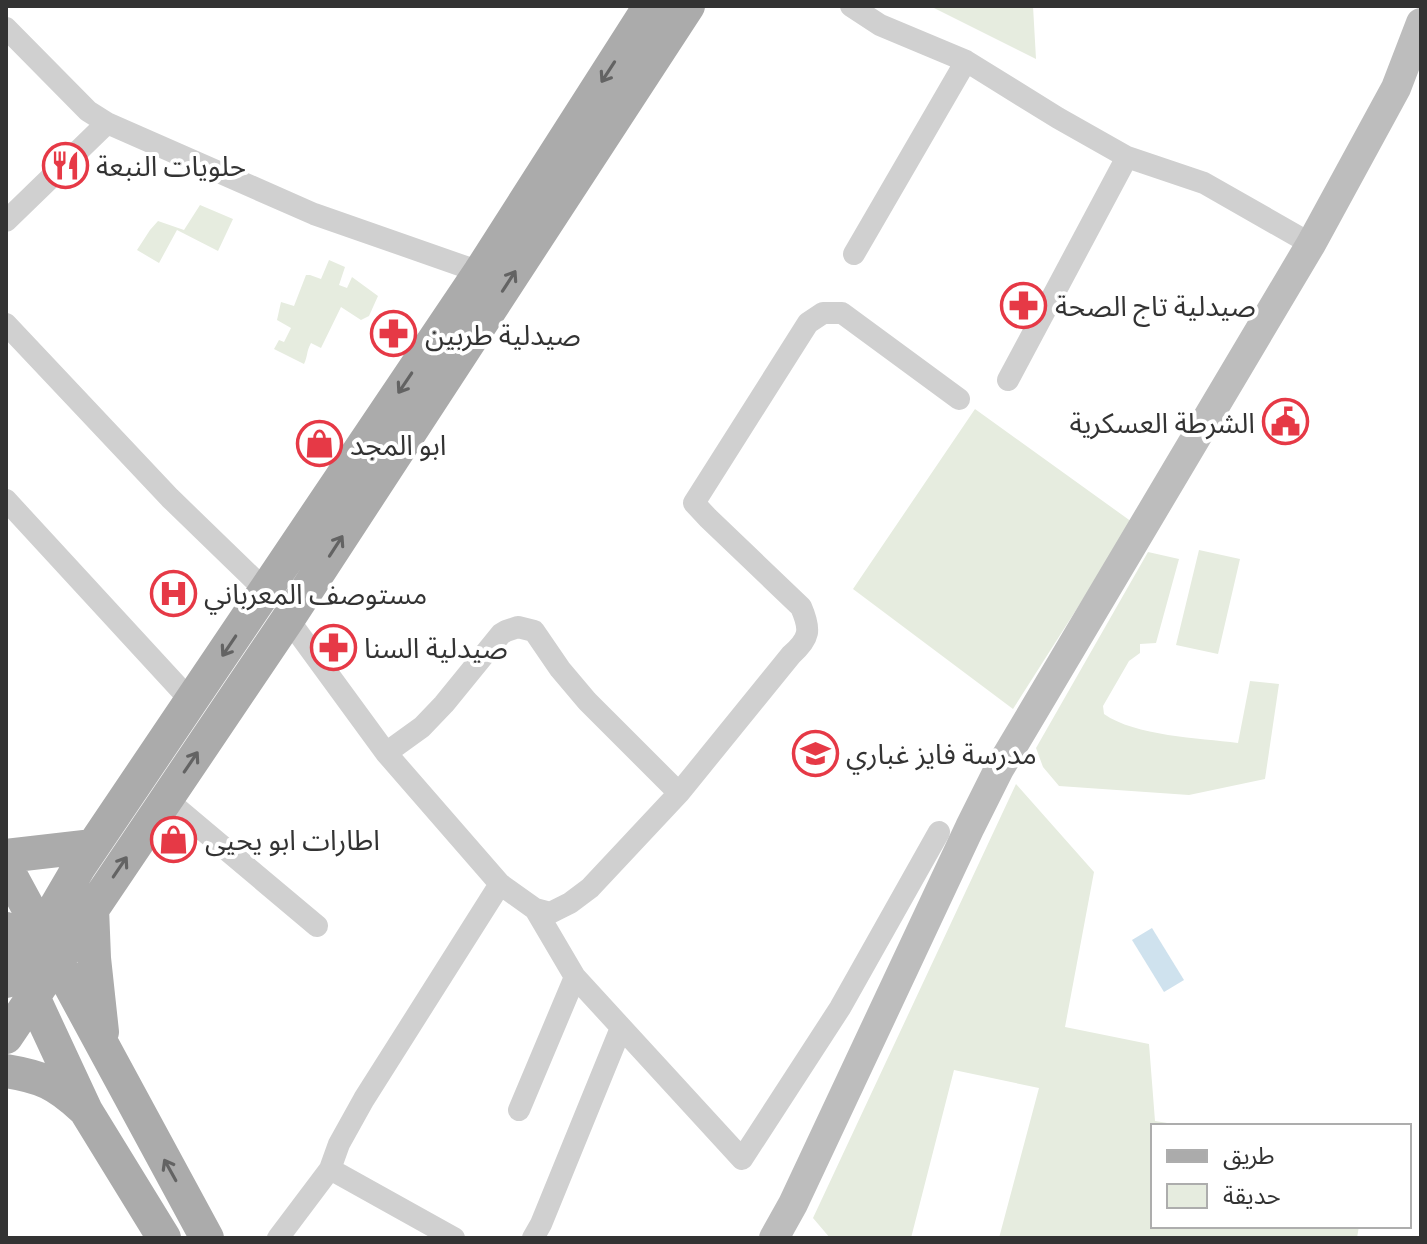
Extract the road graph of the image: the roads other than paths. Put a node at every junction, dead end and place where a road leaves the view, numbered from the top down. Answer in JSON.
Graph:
{"nodes":[{"id":1,"x":688,"y":6,"type":"edge"},
{"id":2,"x":851,"y":6,"type":"edge"},
{"id":3,"x":1421,"y":23,"type":"edge"},
{"id":4,"x":6,"y":28,"type":"edge"},
{"id":5,"x":648,"y":29,"type":"edge"},
{"id":6,"x":966,"y":61,"type":"junction"},
{"id":7,"x":107,"y":123,"type":"junction"},
{"id":8,"x":1127,"y":157,"type":"junction"},
{"id":9,"x":6,"y":221,"type":"edge"},
{"id":10,"x":1311,"y":244,"type":"junction"},
{"id":11,"x":854,"y":254,"type":"dead end"},
{"id":12,"x":480,"y":272,"type":"junction"},
{"id":13,"x":6,"y":324,"type":"edge"},
{"id":14,"x":1008,"y":380,"type":"dead end"},
{"id":15,"x":959,"y":399,"type":"dead end"},
{"id":16,"x":6,"y":500,"type":"edge"},
{"id":17,"x":266,"y":591,"type":"junction"},
{"id":18,"x":288,"y":619,"type":"junction"},
{"id":19,"x":192,"y":702,"type":"junction"},
{"id":20,"x":386,"y":753,"type":"junction"},
{"id":21,"x":679,"y":793,"type":"junction"},
{"id":22,"x":166,"y":799,"type":"junction"},
{"id":23,"x":939,"y":832,"type":"dead end"},
{"id":24,"x":93,"y":846,"type":"junction"},
{"id":25,"x":6,"y":856,"type":"edge"},
{"id":26,"x":6,"y":867,"type":"edge"},
{"id":27,"x":500,"y":884,"type":"junction"},
{"id":28,"x":92,"y":908,"type":"junction"},
{"id":29,"x":535,"y":909,"type":"junction"},
{"id":30,"x":317,"y":926,"type":"dead end"},
{"id":31,"x":6,"y":929,"type":"edge"},
{"id":32,"x":50,"y":947,"type":"junction"},
{"id":33,"x":575,"y":977,"type":"junction"},
{"id":34,"x":20,"y":980,"type":"edge"},
{"id":35,"x":621,"y":1028,"type":"junction"},
{"id":36,"x":6,"y":1037,"type":"edge"},
{"id":37,"x":105,"y":1052,"type":"junction"},
{"id":38,"x":6,"y":1071,"type":"edge"},
{"id":39,"x":519,"y":1110,"type":"dead end"},
{"id":40,"x":86,"y":1111,"type":"junction"},
{"id":41,"x":330,"y":1169,"type":"junction"},
{"id":42,"x":164,"y":1238,"type":"edge"},
{"id":43,"x":207,"y":1238,"type":"edge"},
{"id":44,"x":278,"y":1238,"type":"edge"},
{"id":45,"x":454,"y":1238,"type":"edge"},
{"id":46,"x":533,"y":1238,"type":"edge"},
{"id":47,"x":774,"y":1238,"type":"edge"}],
"edges":[{"from":1,"to":5,"type":"main road"},
{"from":2,"to":6,"type":"street"},
{"from":3,"to":10,"type":"main road"},
{"from":4,"to":7,"type":"street"},
{"from":5,"to":12,"type":"main road","one_way":true},
{"from":18,"to":5,"type":"main road","one_way":true},
{"from":6,"to":8,"type":"street"},
{"from":6,"to":11,"type":"street"},
{"from":7,"to":9,"type":"street"},
{"from":7,"to":12,"type":"street"},
{"from":8,"to":10,"type":"street"},
{"from":8,"to":14,"type":"street"},
{"from":10,"to":47,"type":"main road"},
{"from":12,"to":17,"type":"main road","one_way":true},
{"from":13,"to":17,"type":"street"},
{"from":15,"to":21,"type":"street"},
{"from":16,"to":19,"type":"street"},
{"from":17,"to":18,"type":"main road"},
{"from":17,"to":19,"type":"main road","one_way":true},
{"from":18,"to":20,"type":"street"},
{"from":22,"to":18,"type":"main road","one_way":true},
{"from":19,"to":24,"type":"main road"},
{"from":20,"to":21,"type":"street"},
{"from":20,"to":27,"type":"street"},
{"from":21,"to":29,"type":"street"},
{"from":28,"to":22,"type":"main road","one_way":true},
{"from":22,"to":30,"type":"street"},
{"from":23,"to":35,"type":"street"},
{"from":24,"to":25,"type":"main road"},
{"from":24,"to":32,"type":"main road"},
{"from":26,"to":32,"type":"main road"},
{"from":27,"to":29,"type":"street"},
{"from":27,"to":41,"type":"street"},
{"from":28,"to":32,"type":"main road"},
{"from":28,"to":37,"type":"main road"},
{"from":29,"to":33,"type":"street"},
{"from":31,"to":34,"type":"main road"},
{"from":32,"to":34,"type":"main road"},
{"from":32,"to":37,"type":"main road"},
{"from":33,"to":35,"type":"street"},
{"from":33,"to":39,"type":"street"},
{"from":34,"to":36,"type":"main road"},
{"from":34,"to":40,"type":"main road"},
{"from":35,"to":46,"type":"street"},
{"from":43,"to":37,"type":"main road","one_way":true},
{"from":38,"to":40,"type":"main road"},
{"from":40,"to":42,"type":"main road"},
{"from":41,"to":44,"type":"street"},
{"from":41,"to":45,"type":"street"}]}
